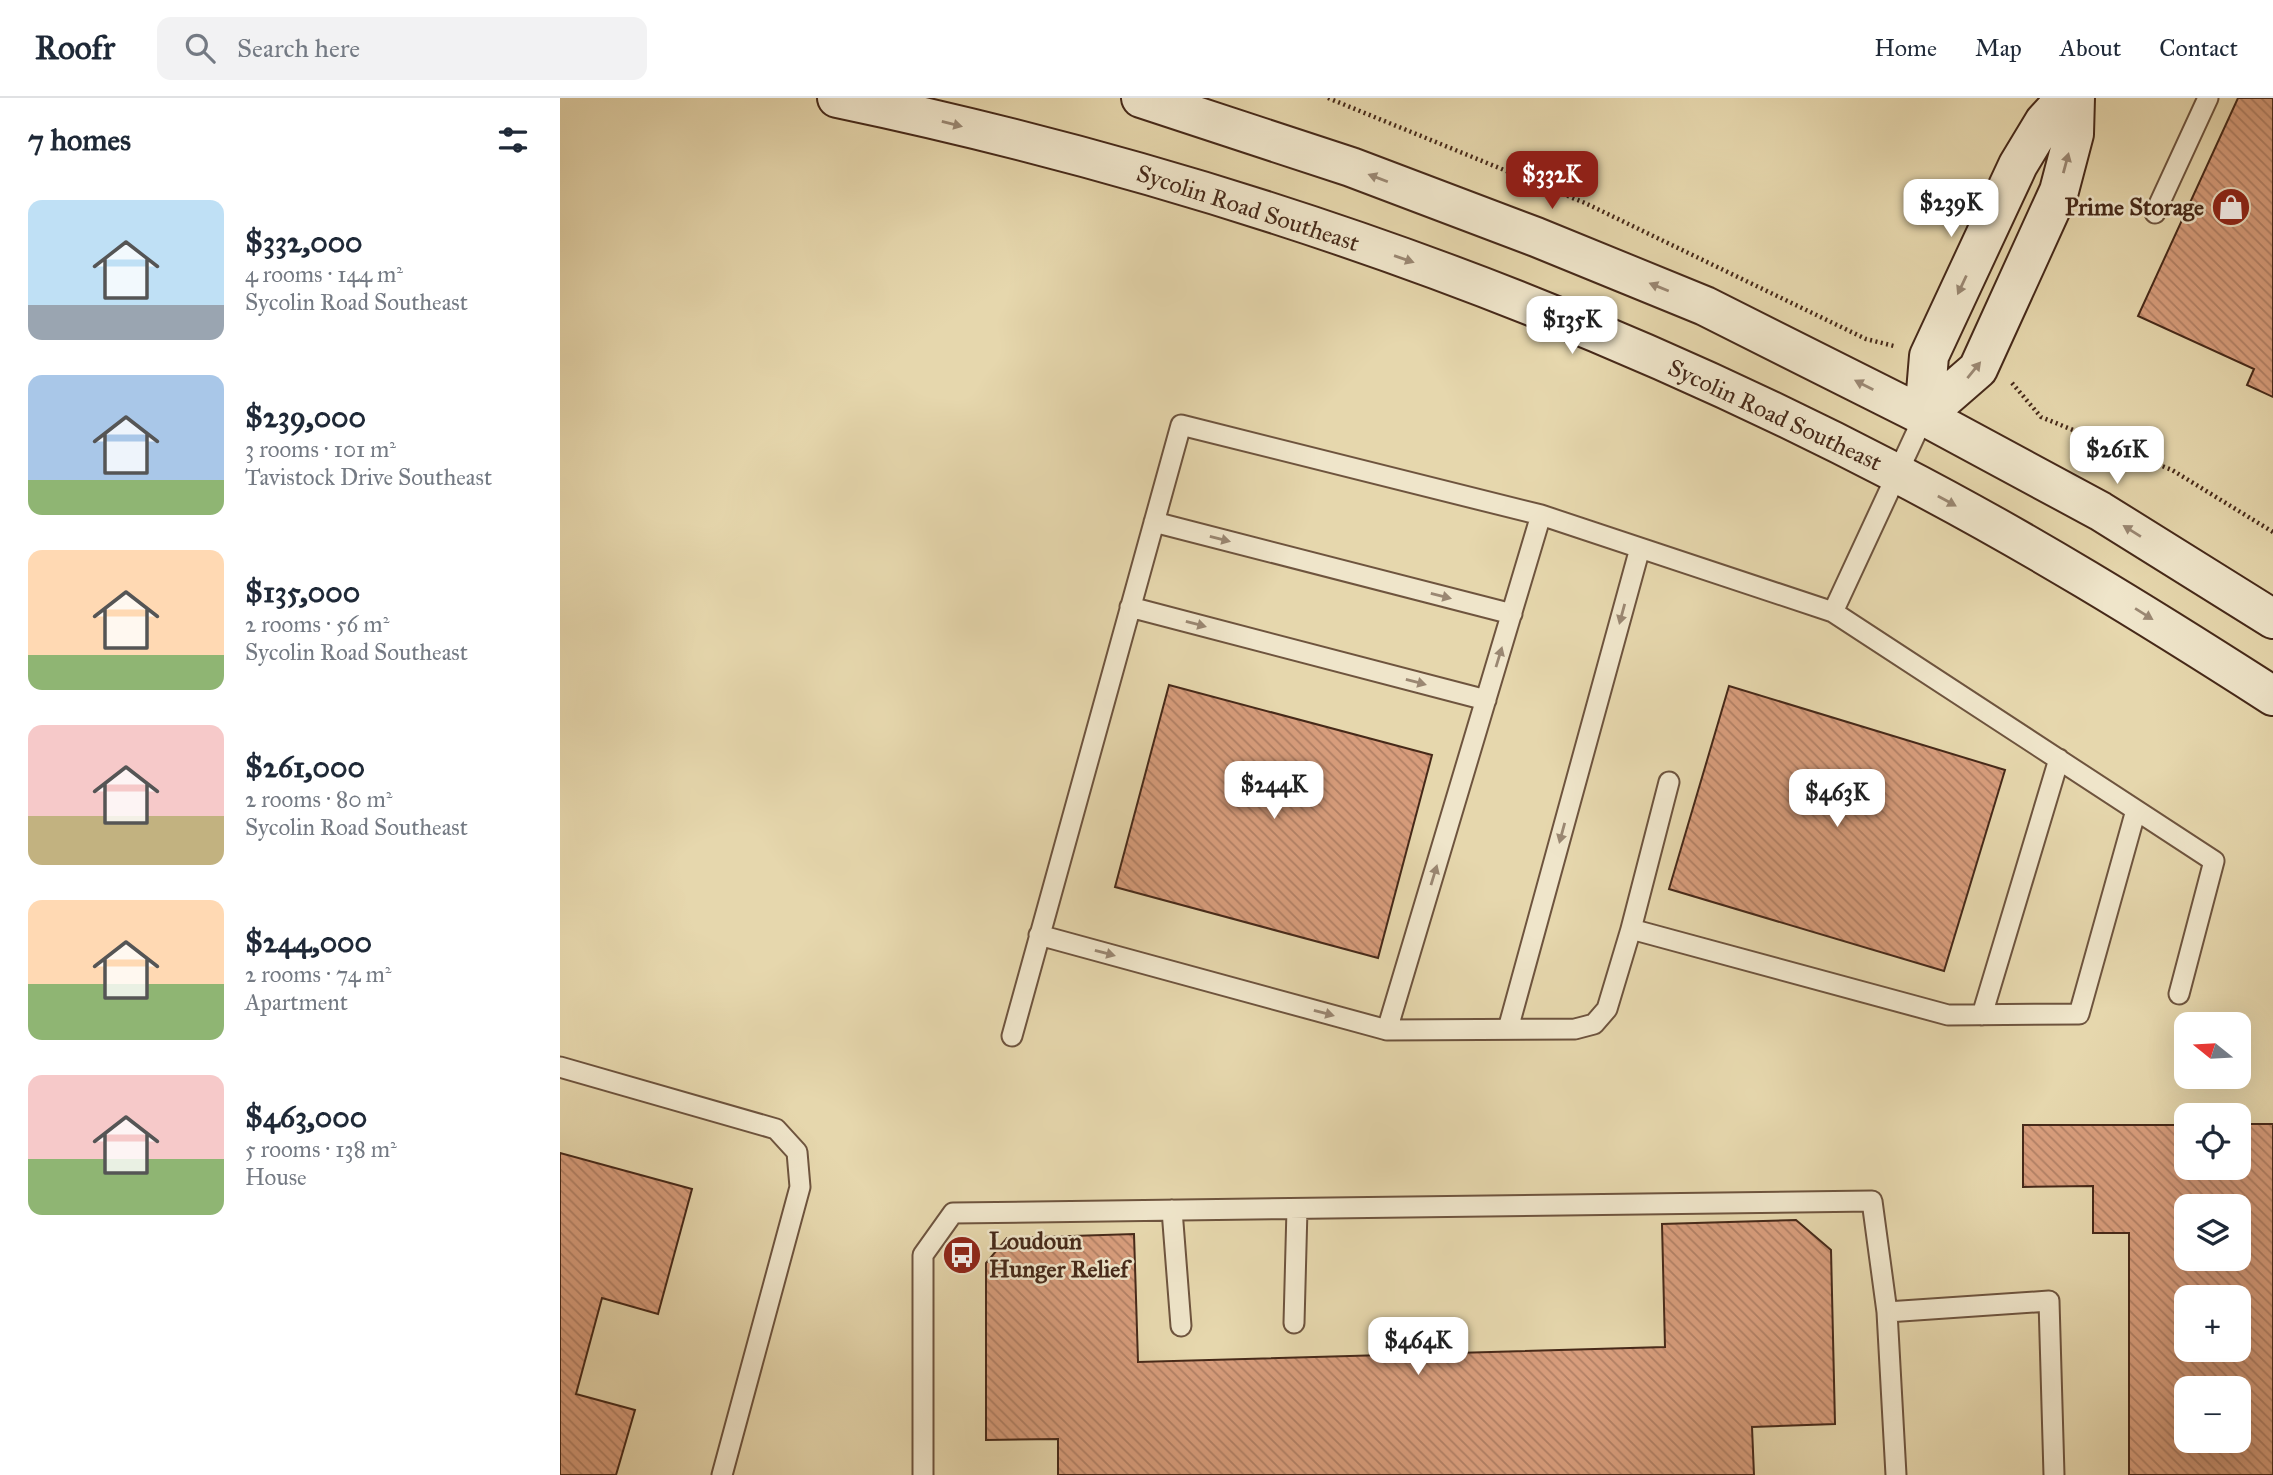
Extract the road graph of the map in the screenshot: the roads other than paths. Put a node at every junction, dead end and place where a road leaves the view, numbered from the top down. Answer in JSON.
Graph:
{"nodes":[{"id":1,"x":837,"y":98,"type":"edge"},
{"id":2,"x":1141,"y":98,"type":"edge"},
{"id":3,"x":2066,"y":98,"type":"edge"},
{"id":4,"x":2075,"y":98,"type":"edge"},
{"id":5,"x":2208,"y":98,"type":"edge"},
{"id":6,"x":902,"y":105,"type":"edge"},
{"id":7,"x":2155,"y":213,"type":"dead end"},
{"id":8,"x":1924,"y":416,"type":"junction"},
{"id":9,"x":1897,"y":473,"type":"junction"},
{"id":10,"x":1541,"y":515,"type":"junction"},
{"id":11,"x":1154,"y":522,"type":"junction"},
{"id":12,"x":1640,"y":548,"type":"junction"},
{"id":13,"x":1130,"y":607,"type":"junction"},
{"id":14,"x":1833,"y":612,"type":"junction"},
{"id":15,"x":1511,"y":614,"type":"junction"},
{"id":16,"x":2273,"y":619,"type":"edge"},
{"id":17,"x":2273,"y":696,"type":"edge"},
{"id":18,"x":1486,"y":700,"type":"junction"},
{"id":19,"x":2059,"y":759,"type":"junction"},
{"id":20,"x":1670,"y":782,"type":"dead end"},
{"id":21,"x":2136,"y":810,"type":"junction"},
{"id":22,"x":1632,"y":929,"type":"junction"},
{"id":23,"x":1039,"y":935,"type":"junction"},
{"id":24,"x":2179,"y":994,"type":"dead end"},
{"id":25,"x":1982,"y":1015,"type":"junction"},
{"id":26,"x":1508,"y":1029,"type":"junction"},
{"id":27,"x":1387,"y":1030,"type":"junction"},
{"id":28,"x":1012,"y":1036,"type":"dead end"},
{"id":29,"x":560,"y":1067,"type":"edge"},
{"id":30,"x":1297,"y":1209,"type":"junction"},
{"id":31,"x":1172,"y":1210,"type":"junction"},
{"id":32,"x":1887,"y":1312,"type":"junction"},
{"id":33,"x":1293,"y":1323,"type":"dead end"},
{"id":34,"x":1181,"y":1326,"type":"dead end"},
{"id":35,"x":722,"y":1475,"type":"edge"},
{"id":36,"x":923,"y":1475,"type":"edge"},
{"id":37,"x":1896,"y":1475,"type":"edge"},
{"id":38,"x":2054,"y":1475,"type":"edge"}],
"edges":[{"from":1,"to":6,"type":"main road","name":"Sycolin Road Southeast"},
{"from":8,"to":2,"type":"main road","one_way":true},
{"from":3,"to":8,"type":"main road","one_way":true},
{"from":8,"to":4,"type":"main road","one_way":true},
{"from":5,"to":7,"type":"lane"},
{"from":6,"to":9,"type":"main road","name":"Sycolin Road Southeast","one_way":true},
{"from":8,"to":9,"type":"lane"},
{"from":16,"to":8,"type":"main road","one_way":true},
{"from":9,"to":14,"type":"lane"},
{"from":9,"to":17,"type":"main road","name":"Sycolin Road Southeast","one_way":true},
{"from":10,"to":11,"type":"lane"},
{"from":10,"to":12,"type":"lane"},
{"from":10,"to":15,"type":"lane"},
{"from":11,"to":13,"type":"lane"},
{"from":11,"to":15,"type":"lane","one_way":true},
{"from":12,"to":14,"type":"lane"},
{"from":12,"to":26,"type":"lane","one_way":true},
{"from":13,"to":18,"type":"lane","one_way":true},
{"from":13,"to":23,"type":"lane"},
{"from":14,"to":19,"type":"lane"},
{"from":18,"to":15,"type":"lane","one_way":true},
{"from":27,"to":18,"type":"lane","one_way":true},
{"from":19,"to":21,"type":"lane"},
{"from":19,"to":25,"type":"lane"},
{"from":20,"to":22,"type":"lane"},
{"from":21,"to":24,"type":"lane"},
{"from":21,"to":25,"type":"lane"},
{"from":22,"to":25,"type":"lane"},
{"from":22,"to":26,"type":"lane"},
{"from":23,"to":27,"type":"lane","one_way":true},
{"from":23,"to":28,"type":"lane"},
{"from":26,"to":27,"type":"lane"},
{"from":29,"to":35,"type":"lane"},
{"from":30,"to":31,"type":"lane"},
{"from":30,"to":32,"type":"lane"},
{"from":30,"to":33,"type":"lane"},
{"from":31,"to":34,"type":"lane"},
{"from":31,"to":36,"type":"lane"},
{"from":32,"to":37,"type":"lane"},
{"from":32,"to":38,"type":"lane"}]}
